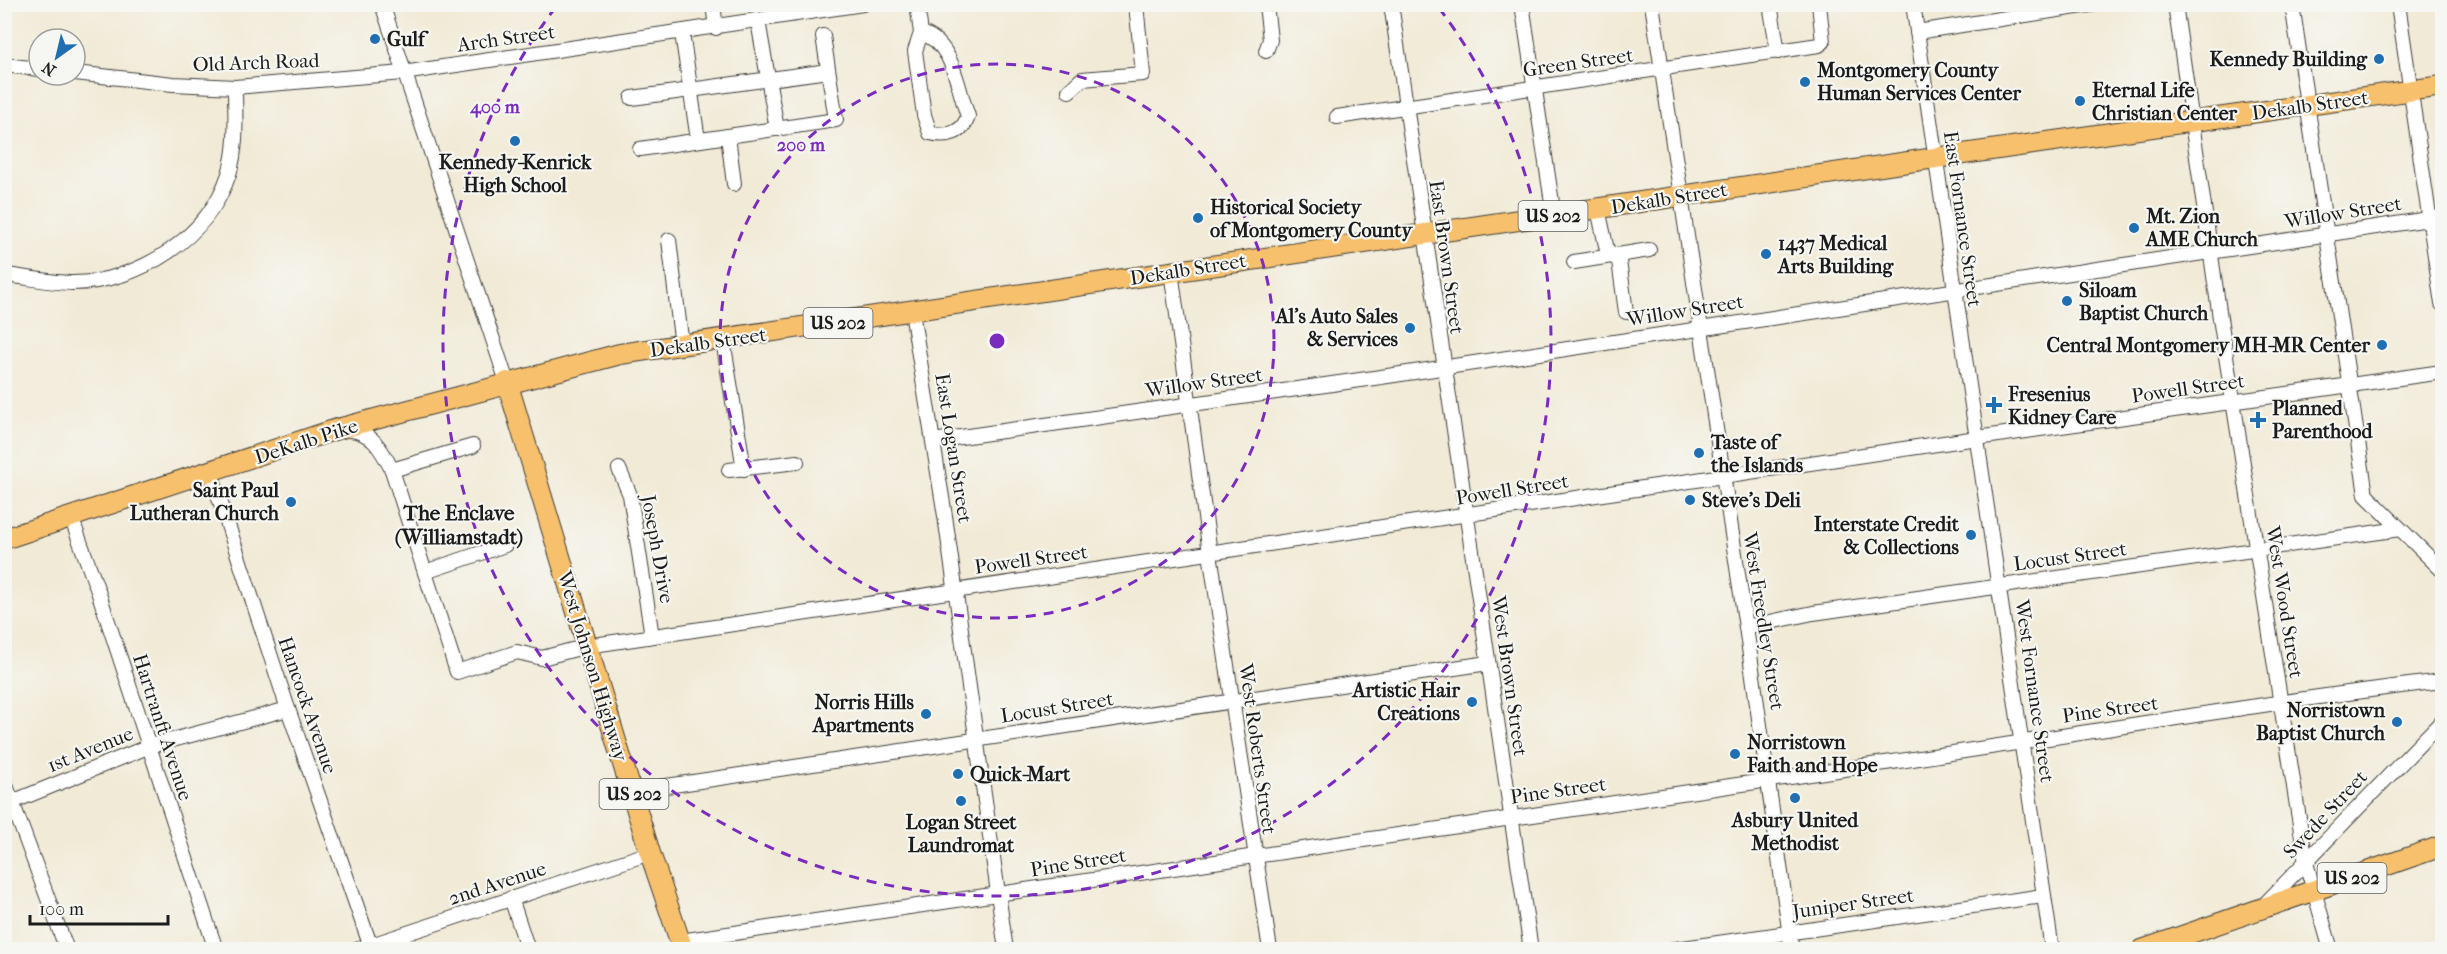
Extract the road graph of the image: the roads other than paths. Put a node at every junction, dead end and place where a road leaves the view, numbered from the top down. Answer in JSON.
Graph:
{"nodes":[{"id":1,"x":382,"y":4,"type":"edge"},
{"id":2,"x":713,"y":4,"type":"edge"},
{"id":3,"x":863,"y":4,"type":"edge"},
{"id":4,"x":917,"y":4,"type":"edge"},
{"id":5,"x":1136,"y":4,"type":"edge"},
{"id":6,"x":1266,"y":4,"type":"edge"},
{"id":7,"x":1391,"y":4,"type":"edge"},
{"id":8,"x":1522,"y":4,"type":"edge"},
{"id":9,"x":1652,"y":4,"type":"edge"},
{"id":10,"x":1770,"y":4,"type":"edge"},
{"id":11,"x":1819,"y":4,"type":"edge"},
{"id":12,"x":1913,"y":4,"type":"edge"},
{"id":13,"x":2096,"y":4,"type":"edge"},
{"id":14,"x":2175,"y":4,"type":"edge"},
{"id":15,"x":2292,"y":4,"type":"edge"},
{"id":16,"x":2398,"y":4,"type":"edge"},
{"id":17,"x":2050,"y":8,"type":"edge"},
{"id":18,"x":758,"y":21,"type":"junction"},
{"id":19,"x":716,"y":28,"type":"junction"},
{"id":20,"x":1917,"y":32,"type":"junction"},
{"id":21,"x":682,"y":33,"type":"junction"},
{"id":22,"x":921,"y":33,"type":"junction"},
{"id":23,"x":823,"y":36,"type":"dead end"},
{"id":24,"x":1266,"y":51,"type":"dead end"},
{"id":25,"x":1778,"y":52,"type":"junction"},
{"id":26,"x":4,"y":65,"type":"edge"},
{"id":27,"x":27,"y":68,"type":"edge"},
{"id":28,"x":1661,"y":69,"type":"junction"},
{"id":29,"x":828,"y":71,"type":"junction"},
{"id":30,"x":403,"y":73,"type":"junction"},
{"id":31,"x":87,"y":74,"type":"edge"},
{"id":32,"x":768,"y":79,"type":"junction"},
{"id":33,"x":2442,"y":86,"type":"edge"},
{"id":34,"x":235,"y":87,"type":"junction"},
{"id":35,"x":1533,"y":88,"type":"junction"},
{"id":36,"x":691,"y":89,"type":"junction"},
{"id":37,"x":1069,"y":91,"type":"dead end"},
{"id":38,"x":2412,"y":91,"type":"junction"},
{"id":39,"x":632,"y":98,"type":"dead end"},
{"id":40,"x":1404,"y":106,"type":"junction"},
{"id":41,"x":2306,"y":106,"type":"junction"},
{"id":42,"x":1337,"y":117,"type":"dead end"},
{"id":43,"x":2192,"y":122,"type":"junction"},
{"id":44,"x":777,"y":129,"type":"junction"},
{"id":45,"x":728,"y":136,"type":"junction"},
{"id":46,"x":698,"y":141,"type":"junction"},
{"id":47,"x":640,"y":149,"type":"dead end"},
{"id":48,"x":1935,"y":158,"type":"junction"},
{"id":49,"x":734,"y":184,"type":"dead end"},
{"id":50,"x":1681,"y":197,"type":"junction"},
{"id":51,"x":1598,"y":209,"type":"junction"},
{"id":52,"x":1554,"y":216,"type":"junction"},
{"id":53,"x":2436,"y":218,"type":"edge"},
{"id":54,"x":1425,"y":234,"type":"junction"},
{"id":55,"x":2325,"y":235,"type":"junction"},
{"id":56,"x":669,"y":240,"type":"dead end"},
{"id":57,"x":1649,"y":250,"type":"dead end"},
{"id":58,"x":2211,"y":251,"type":"junction"},
{"id":59,"x":1615,"y":256,"type":"junction"},
{"id":60,"x":1574,"y":262,"type":"dead end"},
{"id":61,"x":1171,"y":271,"type":"junction"},
{"id":62,"x":4,"y":275,"type":"edge"},
{"id":63,"x":1954,"y":289,"type":"junction"},
{"id":64,"x":2442,"y":304,"type":"edge"},
{"id":65,"x":912,"y":312,"type":"junction"},
{"id":66,"x":1626,"y":312,"type":"dead end"},
{"id":67,"x":1700,"y":327,"type":"junction"},
{"id":68,"x":723,"y":340,"type":"junction"},
{"id":69,"x":682,"y":346,"type":"junction"},
{"id":70,"x":1444,"y":367,"type":"junction"},
{"id":71,"x":2442,"y":372,"type":"edge"},
{"id":72,"x":507,"y":382,"type":"junction"},
{"id":73,"x":2348,"y":385,"type":"junction"},
{"id":74,"x":2234,"y":401,"type":"junction"},
{"id":75,"x":1189,"y":404,"type":"junction"},
{"id":76,"x":334,"y":430,"type":"junction"},
{"id":77,"x":1977,"y":438,"type":"junction"},
{"id":78,"x":933,"y":441,"type":"junction"},
{"id":79,"x":472,"y":446,"type":"dead end"},
{"id":80,"x":797,"y":462,"type":"dead end"},
{"id":81,"x":619,"y":469,"type":"dead end"},
{"id":82,"x":744,"y":469,"type":"junction"},
{"id":83,"x":392,"y":470,"type":"junction"},
{"id":84,"x":729,"y":470,"type":"dead end"},
{"id":85,"x":211,"y":473,"type":"junction"},
{"id":86,"x":1722,"y":476,"type":"junction"},
{"id":87,"x":1466,"y":516,"type":"junction"},
{"id":88,"x":71,"y":517,"type":"junction"},
{"id":89,"x":2400,"y":529,"type":"junction"},
{"id":90,"x":4,"y":539,"type":"edge"},
{"id":91,"x":505,"y":545,"type":"dead end"},
{"id":92,"x":2257,"y":550,"type":"junction"},
{"id":93,"x":1210,"y":553,"type":"junction"},
{"id":94,"x":2442,"y":570,"type":"edge"},
{"id":95,"x":424,"y":572,"type":"junction"},
{"id":96,"x":1999,"y":586,"type":"junction"},
{"id":97,"x":956,"y":590,"type":"junction"},
{"id":98,"x":1746,"y":627,"type":"junction"},
{"id":99,"x":652,"y":636,"type":"junction"},
{"id":100,"x":587,"y":646,"type":"junction"},
{"id":101,"x":1488,"y":663,"type":"junction"},
{"id":102,"x":2442,"y":681,"type":"edge"},
{"id":103,"x":1233,"y":700,"type":"junction"},
{"id":104,"x":2282,"y":703,"type":"junction"},
{"id":105,"x":288,"y":709,"type":"junction"},
{"id":106,"x":2442,"y":721,"type":"edge"},
{"id":107,"x":977,"y":741,"type":"junction"},
{"id":108,"x":2023,"y":743,"type":"junction"},
{"id":109,"x":150,"y":746,"type":"junction"},
{"id":110,"x":4,"y":780,"type":"edge"},
{"id":111,"x":1768,"y":780,"type":"junction"},
{"id":112,"x":633,"y":791,"type":"junction"},
{"id":113,"x":12,"y":802,"type":"junction"},
{"id":114,"x":1511,"y":817,"type":"junction"},
{"id":115,"x":2442,"y":846,"type":"edge"},
{"id":116,"x":650,"y":853,"type":"junction"},
{"id":117,"x":1254,"y":855,"type":"junction"},
{"id":118,"x":2306,"y":863,"type":"junction"},
{"id":119,"x":2314,"y":892,"type":"junction"},
{"id":120,"x":999,"y":894,"type":"junction"},
{"id":121,"x":2043,"y":896,"type":"junction"},
{"id":122,"x":511,"y":898,"type":"junction"},
{"id":123,"x":2260,"y":909,"type":"junction"},
{"id":124,"x":1791,"y":932,"type":"junction"},
{"id":125,"x":2187,"y":943,"type":"edge"},
{"id":126,"x":681,"y":945,"type":"edge"},
{"id":127,"x":371,"y":947,"type":"edge"},
{"id":128,"x":67,"y":950,"type":"edge"},
{"id":129,"x":216,"y":950,"type":"edge"},
{"id":130,"x":356,"y":950,"type":"edge"},
{"id":131,"x":528,"y":950,"type":"edge"},
{"id":132,"x":1006,"y":950,"type":"edge"},
{"id":133,"x":1269,"y":950,"type":"edge"},
{"id":134,"x":1531,"y":950,"type":"edge"},
{"id":135,"x":1669,"y":950,"type":"edge"},
{"id":136,"x":1792,"y":950,"type":"edge"},
{"id":137,"x":2052,"y":950,"type":"edge"},
{"id":138,"x":2142,"y":950,"type":"edge"},
{"id":139,"x":2331,"y":950,"type":"edge"}],
"edges":[{"from":1,"to":30,"type":"street"},
{"from":2,"to":19,"type":"street"},
{"from":3,"to":18,"type":"street","name":"Arch Street"},
{"from":4,"to":22,"type":"street"},
{"from":5,"to":37,"type":"street"},
{"from":6,"to":24,"type":"street"},
{"from":7,"to":40,"type":"street","name":"East Brown Street"},
{"from":8,"to":35,"type":"street"},
{"from":9,"to":28,"type":"street","name":"West Freedley Street"},
{"from":10,"to":25,"type":"street"},
{"from":11,"to":25,"type":"street","name":"Green Street"},
{"from":12,"to":20,"type":"street","name":"East Fornance Street"},
{"from":13,"to":17,"type":"street"},
{"from":14,"to":43,"type":"street","name":"West Wood Street"},
{"from":15,"to":41,"type":"street"},
{"from":16,"to":38,"type":"street"},
{"from":17,"to":20,"type":"street"},
{"from":18,"to":19,"type":"street","name":"Arch Street"},
{"from":18,"to":32,"type":"street"},
{"from":19,"to":21,"type":"street","name":"Arch Street"},
{"from":20,"to":48,"type":"street","name":"East Fornance Street"},
{"from":21,"to":30,"type":"street","name":"Arch Street"},
{"from":21,"to":36,"type":"street"},
{"from":22,"to":22,"type":"street"},
{"from":23,"to":29,"type":"street"},
{"from":25,"to":28,"type":"street","name":"Green Street"},
{"from":26,"to":27,"type":"street"},
{"from":28,"to":35,"type":"street","name":"Green Street"},
{"from":28,"to":50,"type":"street","name":"West Freedley Street"},
{"from":29,"to":32,"type":"street"},
{"from":29,"to":44,"type":"street"},
{"from":30,"to":34,"type":"street","name":"Old Arch Road"},
{"from":30,"to":72,"type":"street"},
{"from":31,"to":34,"type":"street","name":"Old Arch Road"},
{"from":32,"to":36,"type":"street"},
{"from":32,"to":44,"type":"street"},
{"from":33,"to":38,"type":"highway","name":"Dekalb Street","number":"US 202"},
{"from":34,"to":62,"type":"street"},
{"from":35,"to":40,"type":"street","name":"Green Street"},
{"from":35,"to":52,"type":"street"},
{"from":36,"to":39,"type":"street"},
{"from":36,"to":46,"type":"street"},
{"from":38,"to":41,"type":"highway","name":"Dekalb Street","number":"US 202"},
{"from":38,"to":53,"type":"street"},
{"from":40,"to":42,"type":"street","name":"Green Street"},
{"from":40,"to":54,"type":"street","name":"East Brown Street"},
{"from":41,"to":43,"type":"highway","name":"Dekalb Street","number":"US 202"},
{"from":41,"to":55,"type":"street"},
{"from":43,"to":48,"type":"highway","name":"Dekalb Street","number":"US 202"},
{"from":43,"to":58,"type":"street","name":"West Wood Street"},
{"from":44,"to":45,"type":"street"},
{"from":45,"to":46,"type":"street"},
{"from":45,"to":49,"type":"street"},
{"from":46,"to":47,"type":"street"},
{"from":48,"to":50,"type":"highway","name":"Dekalb Street","number":"US 202"},
{"from":48,"to":63,"type":"street","name":"East Fornance Street"},
{"from":50,"to":51,"type":"highway","name":"Dekalb Street","number":"US 202"},
{"from":50,"to":67,"type":"street","name":"West Freedley Street"},
{"from":51,"to":52,"type":"highway","name":"Dekalb Street","number":"US 202"},
{"from":51,"to":59,"type":"street"},
{"from":52,"to":54,"type":"highway","name":"Dekalb Street","number":"US 202"},
{"from":53,"to":55,"type":"street","name":"Willow Street"},
{"from":53,"to":64,"type":"street"},
{"from":54,"to":61,"type":"highway","name":"Dekalb Street","number":"US 202"},
{"from":54,"to":70,"type":"street","name":"East Brown Street"},
{"from":55,"to":58,"type":"street","name":"Willow Street"},
{"from":55,"to":73,"type":"street"},
{"from":56,"to":69,"type":"street"},
{"from":57,"to":59,"type":"street"},
{"from":58,"to":63,"type":"street","name":"Willow Street"},
{"from":58,"to":74,"type":"street","name":"West Wood Street"},
{"from":59,"to":60,"type":"street"},
{"from":59,"to":66,"type":"street"},
{"from":61,"to":65,"type":"highway","name":"Dekalb Street","number":"US 202"},
{"from":61,"to":75,"type":"street","name":"West Roberts Street"},
{"from":63,"to":67,"type":"street","name":"Willow Street"},
{"from":63,"to":77,"type":"street","name":"East Fornance Street"},
{"from":65,"to":68,"type":"highway","name":"Dekalb Street","number":"US 202"},
{"from":65,"to":78,"type":"street","name":"East Logan Street"},
{"from":67,"to":70,"type":"street","name":"Willow Street"},
{"from":67,"to":86,"type":"street","name":"West Freedley Street"},
{"from":68,"to":69,"type":"highway","name":"Dekalb Street","number":"US 202"},
{"from":68,"to":82,"type":"street"},
{"from":69,"to":72,"type":"highway","name":"Dekalb Street","number":"US 202"},
{"from":70,"to":75,"type":"street","name":"Willow Street"},
{"from":70,"to":87,"type":"street","name":"East Brown Street"},
{"from":71,"to":73,"type":"street","name":"Powell Street"},
{"from":72,"to":76,"type":"highway","name":"DeKalb Pike","number":"US 202"},
{"from":72,"to":100,"type":"highway","name":"West Johnson Highway","number":"US 202"},
{"from":73,"to":74,"type":"street","name":"Powell Street"},
{"from":73,"to":89,"type":"street"},
{"from":74,"to":77,"type":"street","name":"Powell Street"},
{"from":74,"to":92,"type":"street","name":"West Wood Street"},
{"from":75,"to":78,"type":"street","name":"Willow Street"},
{"from":75,"to":93,"type":"street","name":"West Roberts Street"},
{"from":76,"to":83,"type":"street"},
{"from":76,"to":85,"type":"highway","name":"DeKalb Pike","number":"US 202"},
{"from":77,"to":86,"type":"street","name":"Powell Street"},
{"from":77,"to":96,"type":"street","name":"West Fornance Street"},
{"from":78,"to":97,"type":"street","name":"East Logan Street"},
{"from":79,"to":83,"type":"street"},
{"from":80,"to":82,"type":"street"},
{"from":81,"to":99,"type":"street","name":"Joseph Drive"},
{"from":82,"to":84,"type":"street"},
{"from":83,"to":95,"type":"street"},
{"from":85,"to":88,"type":"highway","name":"DeKalb Pike","number":"US 202"},
{"from":85,"to":105,"type":"street","name":"Hancock Avenue"},
{"from":86,"to":87,"type":"street","name":"Powell Street"},
{"from":86,"to":98,"type":"street","name":"West Freedley Street"},
{"from":87,"to":93,"type":"street","name":"Powell Street"},
{"from":87,"to":101,"type":"street","name":"West Brown Street"},
{"from":88,"to":90,"type":"highway","name":"DeKalb Pike","number":"US 202"},
{"from":88,"to":109,"type":"street","name":"Hartranft Avenue"},
{"from":89,"to":92,"type":"street","name":"Locust Street"},
{"from":89,"to":94,"type":"street"},
{"from":91,"to":95,"type":"street"},
{"from":92,"to":96,"type":"street","name":"Locust Street"},
{"from":92,"to":104,"type":"street","name":"West Wood Street"},
{"from":93,"to":97,"type":"street","name":"Powell Street"},
{"from":93,"to":103,"type":"street","name":"West Roberts Street"},
{"from":95,"to":100,"type":"street","name":"Powell Street"},
{"from":96,"to":98,"type":"street","name":"Locust Street"},
{"from":96,"to":108,"type":"street","name":"West Fornance Street"},
{"from":97,"to":99,"type":"street","name":"Powell Street"},
{"from":97,"to":107,"type":"street","name":"East Logan Street"},
{"from":98,"to":111,"type":"street","name":"West Freedley Street"},
{"from":99,"to":100,"type":"street","name":"Powell Street"},
{"from":100,"to":112,"type":"highway","name":"West Johnson Highway","number":"US 202"},
{"from":101,"to":103,"type":"street","name":"Locust Street"},
{"from":101,"to":114,"type":"street","name":"West Brown Street"},
{"from":102,"to":104,"type":"street","name":"Pine Street"},
{"from":103,"to":107,"type":"street","name":"Locust Street"},
{"from":103,"to":117,"type":"street","name":"West Roberts Street"},
{"from":104,"to":108,"type":"street","name":"Pine Street"},
{"from":104,"to":118,"type":"street","name":"West Wood Street"},
{"from":105,"to":109,"type":"street","name":"1st Avenue"},
{"from":105,"to":127,"type":"street","name":"Hancock Avenue"},
{"from":106,"to":118,"type":"street","name":"Swede Street"},
{"from":107,"to":112,"type":"street","name":"Locust Street"},
{"from":107,"to":120,"type":"street","name":"East Logan Street"},
{"from":108,"to":111,"type":"street","name":"Pine Street"},
{"from":108,"to":121,"type":"street","name":"West Fornance Street"},
{"from":109,"to":113,"type":"street","name":"1st Avenue"},
{"from":109,"to":129,"type":"street","name":"Hartranft Avenue"},
{"from":110,"to":113,"type":"street"},
{"from":111,"to":114,"type":"street","name":"Pine Street"},
{"from":111,"to":124,"type":"street","name":"West Freedley Street"},
{"from":112,"to":116,"type":"highway","name":"West Johnson Highway","number":"US 202"},
{"from":113,"to":128,"type":"street"},
{"from":114,"to":117,"type":"street","name":"Pine Street"},
{"from":114,"to":134,"type":"street","name":"West Brown Street"},
{"from":115,"to":119,"type":"highway","number":"US 202"},
{"from":116,"to":122,"type":"street","name":"2nd Avenue"},
{"from":116,"to":126,"type":"highway","name":"West Johnson Highway","number":"US 202"},
{"from":117,"to":120,"type":"street","name":"Pine Street"},
{"from":117,"to":133,"type":"street","name":"West Roberts Street"},
{"from":118,"to":119,"type":"street","name":"West Wood Street"},
{"from":118,"to":123,"type":"street","name":"Swede Street"},
{"from":119,"to":123,"type":"highway","number":"US 202"},
{"from":119,"to":139,"type":"street","name":"West Wood Street"},
{"from":120,"to":126,"type":"street","name":"Pine Street"},
{"from":120,"to":132,"type":"street","name":"East Logan Street"},
{"from":121,"to":124,"type":"street","name":"Juniper Street"},
{"from":121,"to":137,"type":"street","name":"West Fornance Street"},
{"from":122,"to":127,"type":"street","name":"2nd Avenue"},
{"from":122,"to":131,"type":"street"},
{"from":123,"to":125,"type":"highway","number":"US 202"},
{"from":124,"to":135,"type":"street","name":"Juniper Street"},
{"from":124,"to":136,"type":"street","name":"West Freedley Street"},
{"from":125,"to":138,"type":"highway","number":"US 202"},
{"from":127,"to":130,"type":"street","name":"2nd Avenue"}]}
